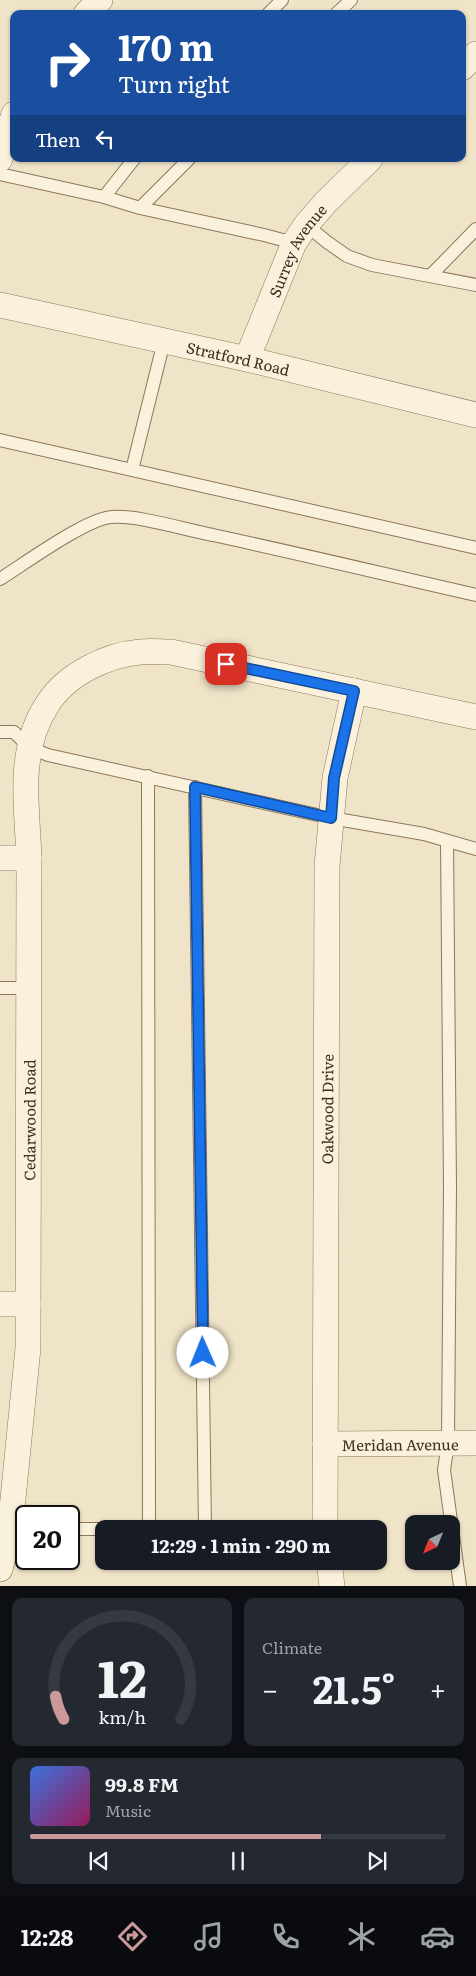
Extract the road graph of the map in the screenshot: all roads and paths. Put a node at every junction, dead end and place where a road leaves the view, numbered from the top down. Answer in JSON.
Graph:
{"nodes":[{"id":1,"x":100,"y":0,"type":"edge"},
{"id":2,"x":282,"y":0,"type":"edge"},
{"id":3,"x":350,"y":0,"type":"edge"},
{"id":4,"x":90,"y":10,"type":"edge"},
{"id":5,"x":272,"y":10,"type":"edge"},
{"id":6,"x":340,"y":10,"type":"edge"},
{"id":7,"x":476,"y":54,"type":"edge"},
{"id":8,"x":466,"y":64,"type":"edge"},
{"id":9,"x":10,"y":127,"type":"edge"},
{"id":10,"x":0,"y":159,"type":"edge"},
{"id":11,"x":132,"y":162,"type":"edge"},
{"id":12,"x":186,"y":162,"type":"edge"},
{"id":13,"x":367,"y":162,"type":"edge"},
{"id":14,"x":0,"y":174,"type":"edge"},
{"id":15,"x":104,"y":198,"type":"junction"},
{"id":16,"x":140,"y":208,"type":"junction"},
{"id":17,"x":476,"y":230,"type":"edge"},
{"id":18,"x":300,"y":234,"type":"junction"},
{"id":19,"x":431,"y":275,"type":"junction"},
{"id":20,"x":476,"y":285,"type":"edge"},
{"id":21,"x":0,"y":305,"type":"edge"},
{"id":22,"x":164,"y":341,"type":"junction"},
{"id":23,"x":247,"y":359,"type":"junction"},
{"id":24,"x":476,"y":415,"type":"edge"},
{"id":25,"x":0,"y":440,"type":"edge"},
{"id":26,"x":132,"y":470,"type":"junction"},
{"id":27,"x":476,"y":548,"type":"edge"},
{"id":28,"x":0,"y":579,"type":"edge"},
{"id":29,"x":476,"y":595,"type":"edge"},
{"id":30,"x":354,"y":691,"type":"junction"},
{"id":31,"x":476,"y":716,"type":"edge"},
{"id":32,"x":0,"y":732,"type":"edge"},
{"id":33,"x":30,"y":748,"type":"junction"},
{"id":34,"x":148,"y":776,"type":"junction"},
{"id":35,"x":195,"y":787,"type":"junction"},
{"id":36,"x":331,"y":818,"type":"junction"},
{"id":37,"x":447,"y":841,"type":"junction"},
{"id":38,"x":476,"y":849,"type":"edge"},
{"id":39,"x":0,"y":858,"type":"edge"},
{"id":40,"x":29,"y":858,"type":"junction"},
{"id":41,"x":0,"y":988,"type":"edge"},
{"id":42,"x":30,"y":988,"type":"junction"},
{"id":43,"x":0,"y":1304,"type":"edge"},
{"id":44,"x":28,"y":1304,"type":"junction"},
{"id":45,"x":448,"y":1443,"type":"junction"},
{"id":46,"x":476,"y":1443,"type":"edge"},
{"id":47,"x":325,"y":1444,"type":"junction"},
{"id":48,"x":7,"y":1486,"type":"edge"},
{"id":49,"x":15,"y":1517,"type":"edge"},
{"id":50,"x":149,"y":1520,"type":"edge"},
{"id":51,"x":205,"y":1520,"type":"edge"},
{"id":52,"x":325,"y":1520,"type":"edge"},
{"id":53,"x":80,"y":1529,"type":"edge"},
{"id":54,"x":95,"y":1529,"type":"edge"},
{"id":55,"x":15,"y":1536,"type":"edge"},
{"id":56,"x":0,"y":1569,"type":"edge"},
{"id":57,"x":330,"y":1570,"type":"edge"},
{"id":58,"x":332,"y":1586,"type":"edge"},
{"id":59,"x":460,"y":1586,"type":"edge"}],
"edges":[{"from":1,"to":4,"type":"street"},
{"from":2,"to":5,"type":"lane"},
{"from":3,"to":6,"type":"lane"},
{"from":7,"to":8,"type":"street"},
{"from":9,"to":10,"type":"street"},
{"from":11,"to":15,"type":"lane"},
{"from":12,"to":16,"type":"lane"},
{"from":13,"to":18,"type":"street","name":"Surrey Avenue"},
{"from":14,"to":15,"type":"lane"},
{"from":15,"to":16,"type":"lane"},
{"from":16,"to":18,"type":"lane"},
{"from":17,"to":19,"type":"lane"},
{"from":18,"to":19,"type":"lane"},
{"from":18,"to":23,"type":"street","name":"Surrey Avenue"},
{"from":19,"to":20,"type":"lane"},
{"from":21,"to":22,"type":"street","name":"Stratford Road"},
{"from":22,"to":23,"type":"street","name":"Stratford Road"},
{"from":22,"to":26,"type":"lane"},
{"from":23,"to":24,"type":"street","name":"Stratford Road"},
{"from":25,"to":26,"type":"lane"},
{"from":26,"to":27,"type":"lane"},
{"from":28,"to":29,"type":"lane"},
{"from":30,"to":31,"type":"street","name":"Cedarwood Road"},
{"from":30,"to":33,"type":"street","name":"Cedarwood Road"},
{"from":30,"to":36,"type":"street","name":"Oakwood Drive"},
{"from":32,"to":33,"type":"lane"},
{"from":33,"to":34,"type":"lane"},
{"from":33,"to":40,"type":"street","name":"Cedarwood Road"},
{"from":34,"to":35,"type":"lane"},
{"from":34,"to":50,"type":"lane"},
{"from":35,"to":36,"type":"lane"},
{"from":35,"to":51,"type":"lane"},
{"from":36,"to":37,"type":"lane"},
{"from":36,"to":47,"type":"street","name":"Oakwood Drive"},
{"from":37,"to":38,"type":"lane"},
{"from":37,"to":45,"type":"lane"},
{"from":39,"to":40,"type":"street"},
{"from":40,"to":42,"type":"street","name":"Cedarwood Road"},
{"from":41,"to":42,"type":"lane"},
{"from":42,"to":44,"type":"street","name":"Cedarwood Road"},
{"from":43,"to":44,"type":"street"},
{"from":44,"to":48,"type":"street","name":"Cedarwood Road"},
{"from":45,"to":46,"type":"street","name":"Meridan Avenue"},
{"from":45,"to":47,"type":"street","name":"Meridan Avenue"},
{"from":45,"to":59,"type":"lane"},
{"from":47,"to":52,"type":"street","name":"Oakwood Drive"},
{"from":48,"to":49,"type":"street","name":"Cedarwood Road"},
{"from":53,"to":54,"type":"lane"},
{"from":55,"to":56,"type":"street","name":"Cedarwood Road"},
{"from":57,"to":58,"type":"street"}]}
